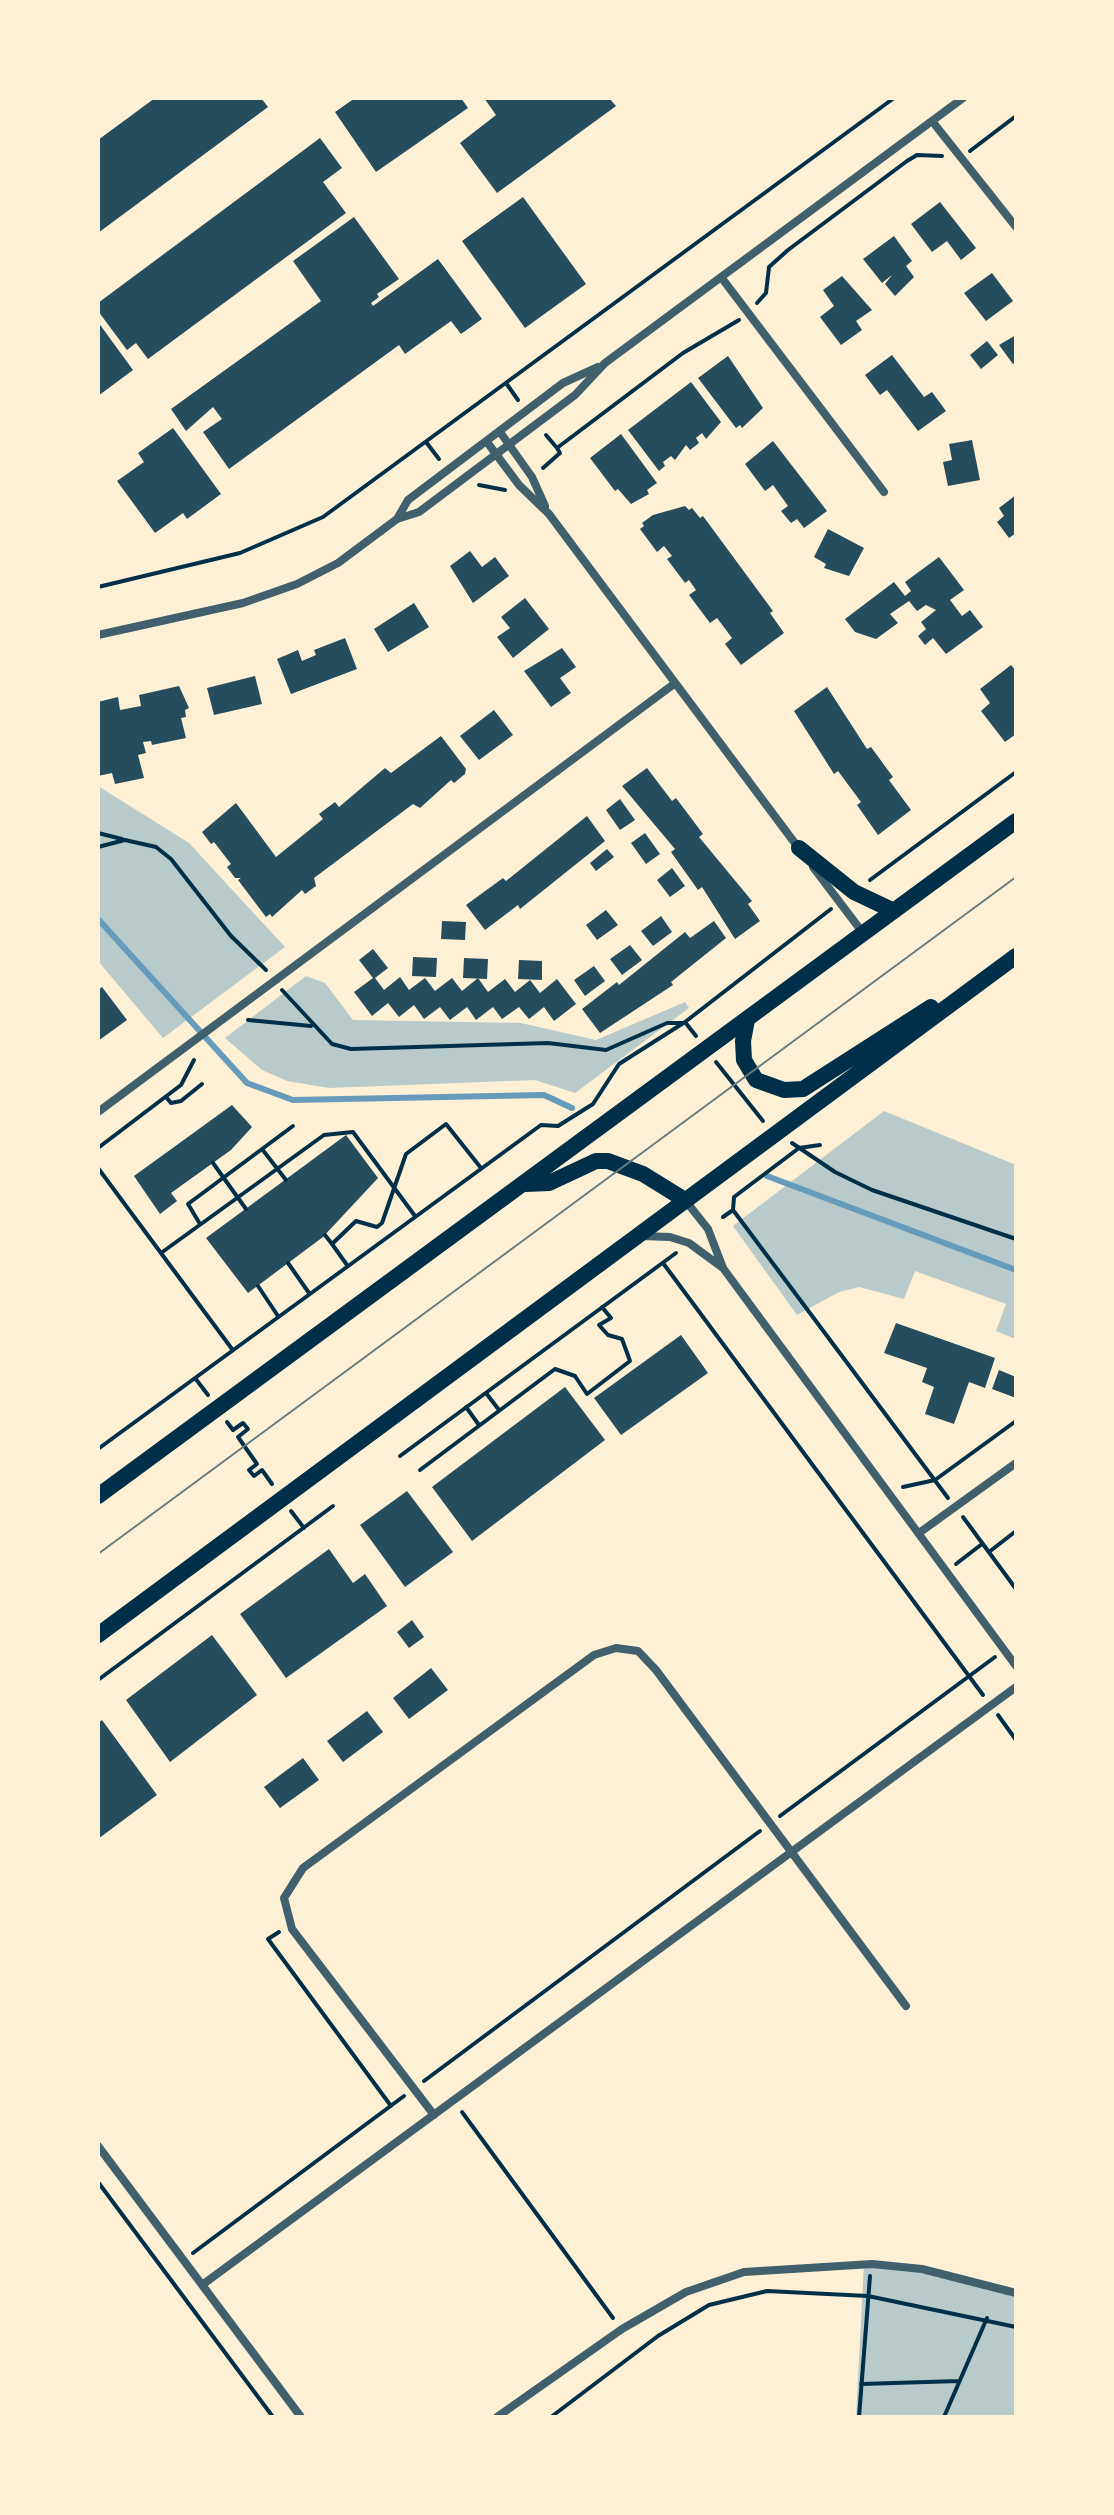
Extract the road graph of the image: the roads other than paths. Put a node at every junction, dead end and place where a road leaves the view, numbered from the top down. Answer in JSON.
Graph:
{"nodes":[{"id":1,"x":963,"y":98,"type":"edge"},
{"id":2,"x":932,"y":121,"type":"junction"},
{"id":3,"x":1016,"y":227,"type":"edge"},
{"id":4,"x":721,"y":277,"type":"junction"},
{"id":5,"x":605,"y":363,"type":"junction"},
{"id":6,"x":500,"y":432,"type":"junction"},
{"id":7,"x":487,"y":442,"type":"junction"},
{"id":8,"x":511,"y":447,"type":"junction"},
{"id":9,"x":497,"y":456,"type":"junction"},
{"id":10,"x":884,"y":492,"type":"dead end"},
{"id":11,"x":549,"y":514,"type":"junction"},
{"id":12,"x":397,"y":519,"type":"junction"},
{"id":13,"x":98,"y":635,"type":"edge"},
{"id":14,"x":674,"y":684,"type":"junction"},
{"id":15,"x":1016,"y":821,"type":"edge"},
{"id":16,"x":799,"y":848,"type":"junction"},
{"id":17,"x":894,"y":911,"type":"junction"},
{"id":18,"x":863,"y":934,"type":"junction"},
{"id":19,"x":1012,"y":959,"type":"edge"},
{"id":20,"x":747,"y":1020,"type":"junction"},
{"id":21,"x":98,"y":1112,"type":"edge"},
{"id":22,"x":524,"y":1185,"type":"junction"},
{"id":23,"x":685,"y":1200,"type":"junction"},
{"id":24,"x":637,"y":1236,"type":"junction"},
{"id":25,"x":723,"y":1268,"type":"junction"},
{"id":26,"x":1016,"y":1463,"type":"edge"},
{"id":27,"x":98,"y":1496,"type":"edge"},
{"id":28,"x":919,"y":1533,"type":"junction"},
{"id":29,"x":98,"y":1635,"type":"edge"},
{"id":30,"x":1016,"y":1666,"type":"edge"},
{"id":31,"x":1016,"y":1687,"type":"edge"},
{"id":32,"x":791,"y":1852,"type":"junction"},
{"id":33,"x":906,"y":2006,"type":"dead end"},
{"id":34,"x":434,"y":2115,"type":"junction"},
{"id":35,"x":98,"y":2146,"type":"edge"},
{"id":36,"x":202,"y":2285,"type":"junction"},
{"id":37,"x":1016,"y":2293,"type":"edge"},
{"id":38,"x":301,"y":2417,"type":"edge"},
{"id":39,"x":497,"y":2417,"type":"edge"}],
"edges":[{"from":1,"to":2,"type":"street"},
{"from":2,"to":3,"type":"street"},
{"from":2,"to":4,"type":"street"},
{"from":4,"to":5,"type":"street"},
{"from":4,"to":10,"type":"street"},
{"from":5,"to":6,"type":"street"},
{"from":5,"to":8,"type":"street"},
{"from":6,"to":7,"type":"street"},
{"from":6,"to":8,"type":"street"},
{"from":7,"to":9,"type":"street"},
{"from":7,"to":12,"type":"street"},
{"from":8,"to":9,"type":"street"},
{"from":8,"to":11,"type":"street"},
{"from":9,"to":11,"type":"street"},
{"from":9,"to":12,"type":"street"},
{"from":11,"to":14,"type":"street"},
{"from":12,"to":13,"type":"street"},
{"from":14,"to":16,"type":"street"},
{"from":14,"to":21,"type":"street"},
{"from":15,"to":17,"type":"highway"},
{"from":16,"to":17,"type":"highway"},
{"from":16,"to":18,"type":"street"},
{"from":17,"to":18,"type":"highway"},
{"from":18,"to":20,"type":"highway"},
{"from":19,"to":20,"type":"highway"},
{"from":19,"to":23,"type":"highway"},
{"from":20,"to":22,"type":"highway"},
{"from":22,"to":23,"type":"highway"},
{"from":22,"to":27,"type":"highway"},
{"from":23,"to":24,"type":"highway"},
{"from":23,"to":25,"type":"street"},
{"from":24,"to":25,"type":"street"},
{"from":24,"to":29,"type":"highway"},
{"from":25,"to":28,"type":"street"},
{"from":26,"to":28,"type":"street"},
{"from":28,"to":30,"type":"street"},
{"from":31,"to":32,"type":"street"},
{"from":32,"to":33,"type":"street"},
{"from":32,"to":34,"type":"street"},
{"from":32,"to":34,"type":"street"},
{"from":34,"to":36,"type":"street"},
{"from":35,"to":36,"type":"street"},
{"from":36,"to":38,"type":"street"},
{"from":37,"to":39,"type":"street"}]}
